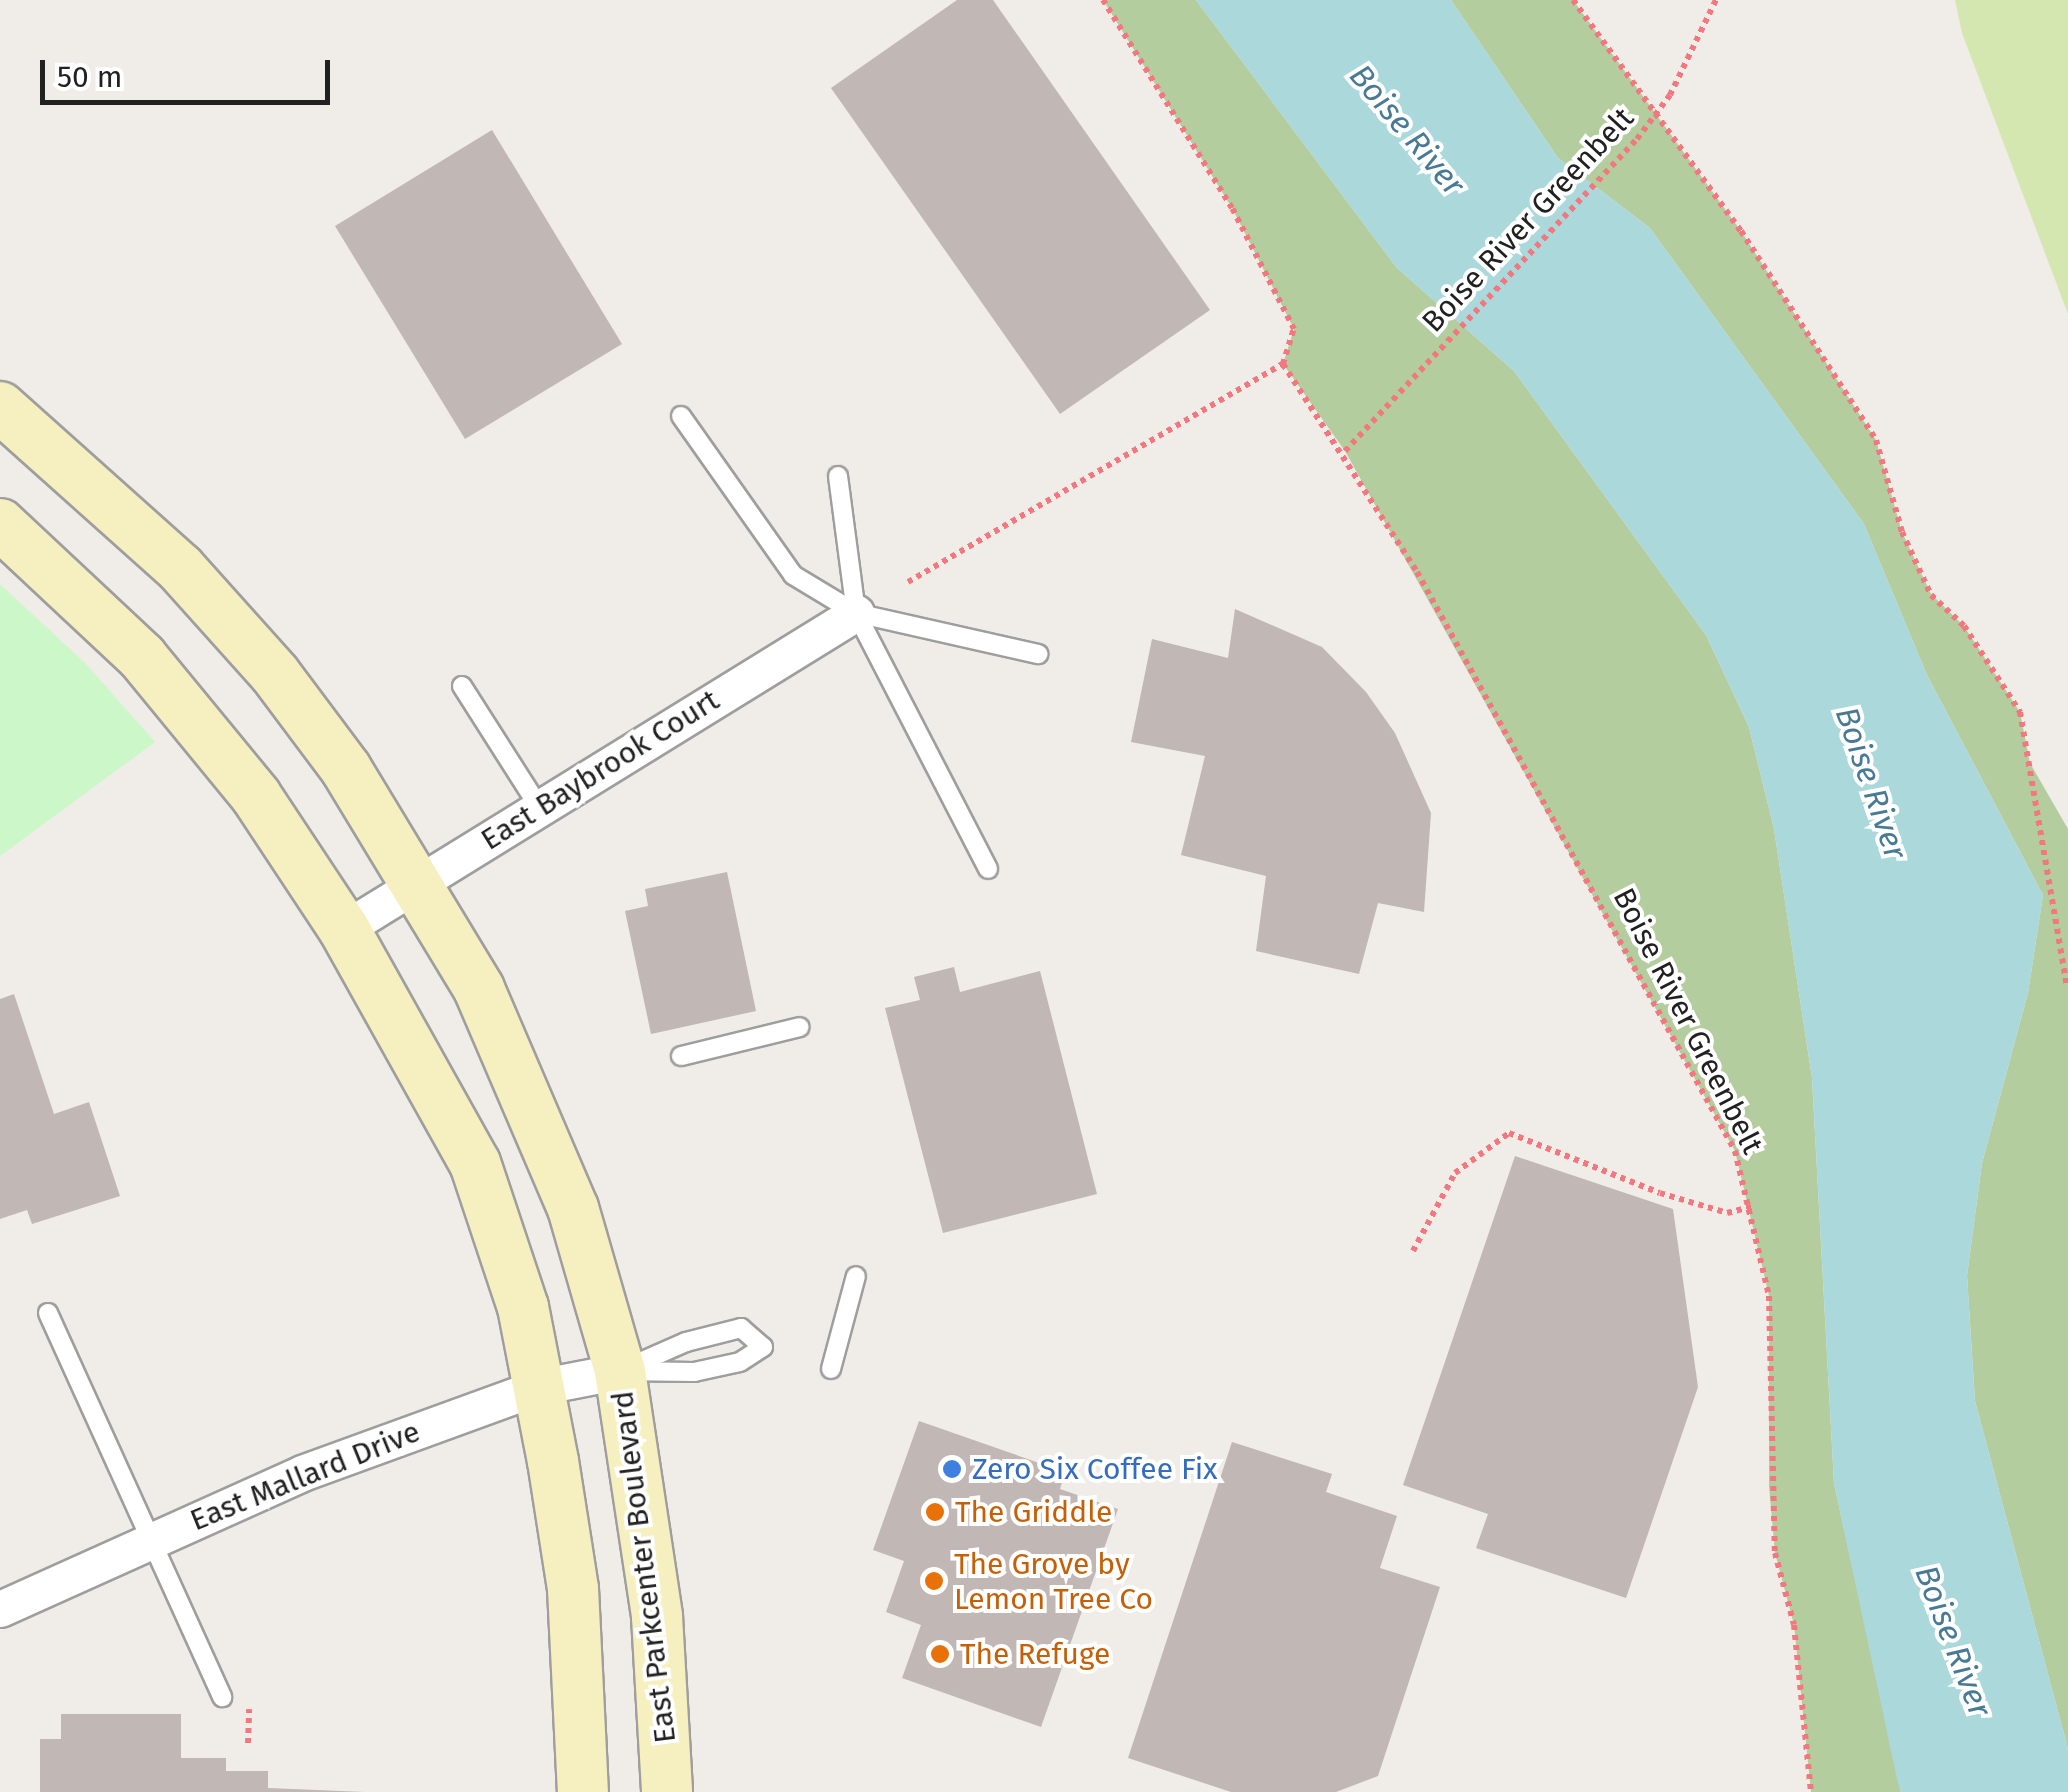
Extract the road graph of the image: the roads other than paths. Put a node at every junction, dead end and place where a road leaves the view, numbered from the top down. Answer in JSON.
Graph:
{"nodes":[{"id":1,"x":0,"y":407,"type":"edge"},
{"id":2,"x":681,"y":416,"type":"dead end"},
{"id":3,"x":838,"y":476,"type":"dead end"},
{"id":4,"x":0,"y":524,"type":"edge"},
{"id":5,"x":856,"y":613,"type":"junction"},
{"id":6,"x":1038,"y":654,"type":"dead end"},
{"id":7,"x":462,"y":686,"type":"dead end"},
{"id":8,"x":539,"y":808,"type":"junction"},
{"id":9,"x":988,"y":869,"type":"dead end"},
{"id":10,"x":419,"y":882,"type":"junction"},
{"id":11,"x":344,"y":929,"type":"junction"},
{"id":12,"x":800,"y":1028,"type":"dead end"},
{"id":13,"x":681,"y":1056,"type":"dead end"},
{"id":14,"x":856,"y":1276,"type":"dead end"},
{"id":15,"x":48,"y":1313,"type":"dead end"},
{"id":16,"x":830,"y":1368,"type":"dead end"},
{"id":17,"x":620,"y":1371,"type":"junction"},
{"id":18,"x":538,"y":1387,"type":"junction"},
{"id":19,"x":147,"y":1543,"type":"junction"},
{"id":20,"x":0,"y":1608,"type":"edge"},
{"id":21,"x":222,"y":1697,"type":"dead end"},
{"id":22,"x":583,"y":1792,"type":"edge"},
{"id":23,"x":667,"y":1792,"type":"edge"}],
"edges":[{"from":1,"to":10,"type":"main road","name":"East Parkcenter Boulevard"},
{"from":2,"to":5,"type":"lane"},
{"from":3,"to":5,"type":"lane"},
{"from":4,"to":11,"type":"main road"},
{"from":5,"to":6,"type":"lane"},
{"from":5,"to":8,"type":"street","name":"East Baybrook Court"},
{"from":5,"to":9,"type":"lane"},
{"from":7,"to":8,"type":"lane"},
{"from":8,"to":10,"type":"street","name":"East Baybrook Court"},
{"from":10,"to":11,"type":"street","name":"East Baybrook Court"},
{"from":10,"to":17,"type":"main road","name":"East Parkcenter Boulevard"},
{"from":11,"to":18,"type":"main road"},
{"from":12,"to":13,"type":"lane"},
{"from":14,"to":16,"type":"lane"},
{"from":15,"to":19,"type":"lane"},
{"from":17,"to":17,"type":"lane"},
{"from":17,"to":18,"type":"street","name":"East Mallard Drive"},
{"from":17,"to":23,"type":"main road","name":"East Parkcenter Boulevard"},
{"from":18,"to":19,"type":"street","name":"East Mallard Drive"},
{"from":18,"to":22,"type":"main road"},
{"from":19,"to":20,"type":"street","name":"East Mallard Drive"},
{"from":19,"to":21,"type":"lane"}]}
